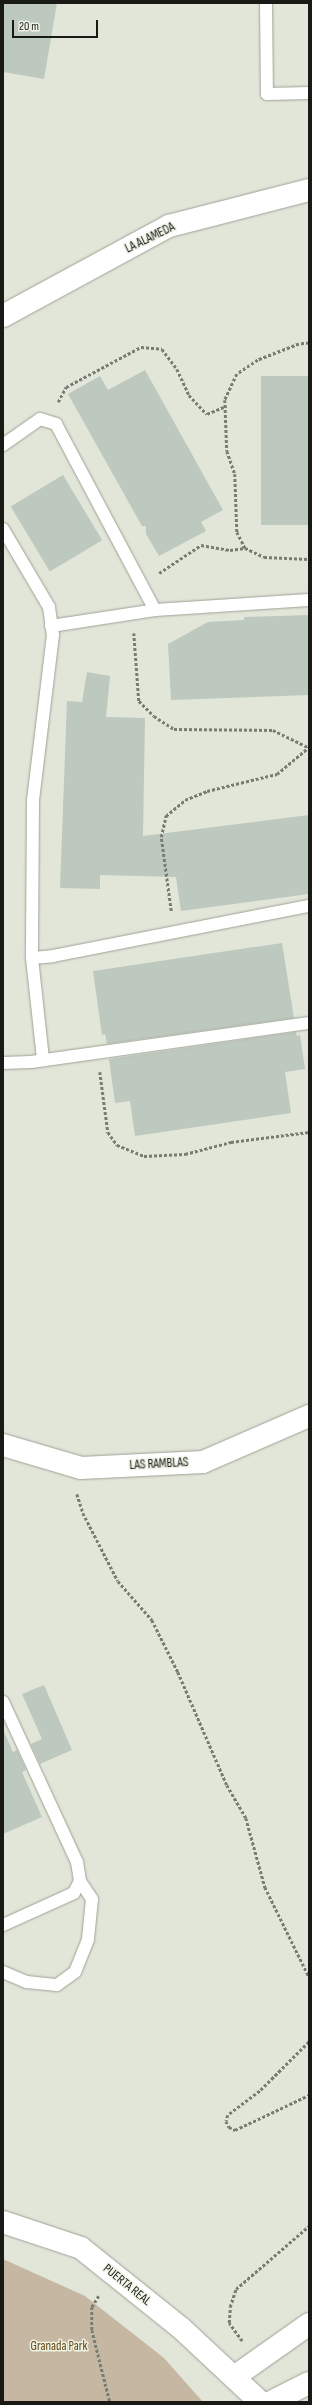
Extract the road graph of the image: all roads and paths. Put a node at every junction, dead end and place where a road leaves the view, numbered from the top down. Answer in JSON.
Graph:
{"nodes":[{"id":1,"x":266,"y":3,"type":"edge"},
{"id":2,"x":309,"y":93,"type":"edge"},
{"id":3,"x":309,"y":190,"type":"edge"},
{"id":4,"x":3,"y":316,"type":"edge"},
{"id":5,"x":309,"y":343,"type":"edge"},
{"id":6,"x":226,"y":406,"type":"junction"},
{"id":7,"x":48,"y":422,"type":"junction"},
{"id":8,"x":3,"y":445,"type":"edge"},
{"id":9,"x":3,"y":529,"type":"edge"},
{"id":10,"x":245,"y":548,"type":"junction"},
{"id":11,"x":309,"y":559,"type":"edge"},
{"id":12,"x":140,"y":582,"type":"junction"},
{"id":13,"x":309,"y":600,"type":"edge"},
{"id":14,"x":155,"y":610,"type":"junction"},
{"id":15,"x":133,"y":613,"type":"junction"},
{"id":16,"x":51,"y":626,"type":"junction"},
{"id":17,"x":309,"y":747,"type":"edge"},
{"id":18,"x":309,"y":906,"type":"edge"},
{"id":19,"x":174,"y":932,"type":"junction"},
{"id":20,"x":32,"y":958,"type":"junction"},
{"id":21,"x":309,"y":1023,"type":"edge"},
{"id":22,"x":97,"y":1052,"type":"junction"},
{"id":23,"x":43,"y":1060,"type":"junction"},
{"id":24,"x":3,"y":1062,"type":"edge"},
{"id":25,"x":309,"y":1132,"type":"edge"},
{"id":26,"x":309,"y":1416,"type":"edge"},
{"id":27,"x":3,"y":1445,"type":"edge"},
{"id":28,"x":81,"y":1468,"type":"junction"},
{"id":29,"x":3,"y":1702,"type":"edge"},
{"id":30,"x":80,"y":1881,"type":"junction"},
{"id":31,"x":3,"y":1925,"type":"edge"},
{"id":32,"x":3,"y":1972,"type":"edge"},
{"id":33,"x":309,"y":1977,"type":"edge"},
{"id":34,"x":309,"y":2042,"type":"edge"},
{"id":35,"x":309,"y":2095,"type":"edge"},
{"id":36,"x":3,"y":2222,"type":"edge"},
{"id":37,"x":309,"y":2226,"type":"edge"},
{"id":38,"x":114,"y":2274,"type":"junction"},
{"id":39,"x":309,"y":2324,"type":"edge"},
{"id":40,"x":257,"y":2360,"type":"junction"},
{"id":41,"x":234,"y":2377,"type":"junction"},
{"id":42,"x":309,"y":2383,"type":"edge"},
{"id":43,"x":110,"y":2402,"type":"edge"},
{"id":44,"x":260,"y":2402,"type":"edge"},
{"id":45,"x":272,"y":2402,"type":"edge"}],
"edges":[{"from":1,"to":2,"type":"lane"},
{"from":3,"to":4,"type":"street","name":"LA ALAMEDA"},
{"from":5,"to":6,"type":"path"},
{"from":6,"to":7,"type":"path"},
{"from":6,"to":10,"type":"path"},
{"from":7,"to":8,"type":"lane"},
{"from":7,"to":12,"type":"lane"},
{"from":9,"to":16,"type":"lane"},
{"from":10,"to":11,"type":"path"},
{"from":10,"to":12,"type":"path"},
{"from":12,"to":14,"type":"lane"},
{"from":13,"to":14,"type":"lane"},
{"from":14,"to":15,"type":"lane"},
{"from":15,"to":16,"type":"lane"},
{"from":15,"to":17,"type":"path"},
{"from":16,"to":20,"type":"lane"},
{"from":17,"to":19,"type":"path"},
{"from":18,"to":19,"type":"lane"},
{"from":19,"to":20,"type":"lane"},
{"from":20,"to":23,"type":"lane"},
{"from":21,"to":22,"type":"lane"},
{"from":22,"to":23,"type":"lane"},
{"from":22,"to":25,"type":"path"},
{"from":23,"to":24,"type":"lane"},
{"from":26,"to":28,"type":"street","name":"LAS RAMBLAS"},
{"from":27,"to":28,"type":"street","name":"LAS RAMBLAS"},
{"from":28,"to":33,"type":"path"},
{"from":29,"to":30,"type":"lane"},
{"from":30,"to":31,"type":"lane"},
{"from":30,"to":32,"type":"lane"},
{"from":34,"to":35,"type":"path"},
{"from":36,"to":38,"type":"street","name":"PUERTA REAL"},
{"from":37,"to":40,"type":"path"},
{"from":38,"to":41,"type":"street","name":"PUERTA REAL"},
{"from":38,"to":43,"type":"path"},
{"from":39,"to":40,"type":"street"},
{"from":40,"to":41,"type":"street"},
{"from":41,"to":44,"type":"street","name":"PUERTA REAL"},
{"from":42,"to":45,"type":"street"}]}
